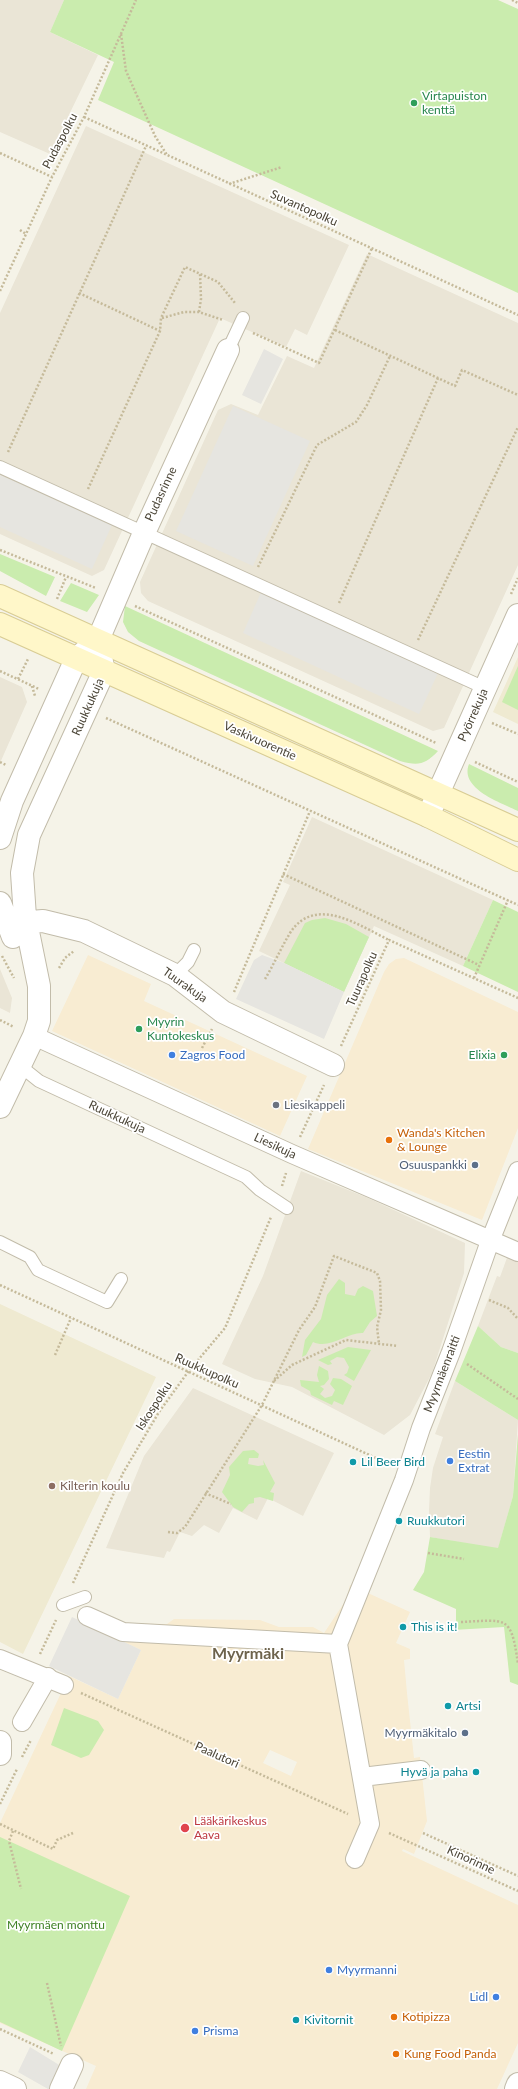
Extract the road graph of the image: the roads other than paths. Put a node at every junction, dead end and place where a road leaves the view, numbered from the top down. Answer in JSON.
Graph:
{"nodes":[{"id":1,"x":241,"y":322,"type":"road end"},
{"id":2,"x":228,"y":350,"type":"joint"},
{"id":3,"x":0,"y":468,"type":"edge"},
{"id":4,"x":144,"y":533,"type":"junction"},
{"id":5,"x":0,"y":596,"type":"edge"},
{"id":6,"x":518,"y":615,"type":"edge"},
{"id":7,"x":0,"y":624,"type":"edge"},
{"id":8,"x":98,"y":640,"type":"junction"},
{"id":9,"x":76,"y":659,"type":"junction"},
{"id":10,"x":104,"y":672,"type":"junction"},
{"id":11,"x":485,"y":688,"type":"junction"},
{"id":12,"x":438,"y":795,"type":"junction"},
{"id":13,"x":428,"y":816,"type":"junction"},
{"id":14,"x":518,"y":830,"type":"edge"},
{"id":15,"x":0,"y":838,"type":"edge"},
{"id":16,"x":518,"y":860,"type":"edge"},
{"id":17,"x":0,"y":903,"type":"edge"},
{"id":18,"x":17,"y":923,"type":"junction"},
{"id":19,"x":194,"y":950,"type":"dead end"},
{"id":20,"x":175,"y":975,"type":"junction"},
{"id":21,"x":34,"y":1036,"type":"junction"},
{"id":22,"x":19,"y":1065,"type":"junction"},
{"id":23,"x":333,"y":1065,"type":"road end"},
{"id":24,"x":3,"y":1095,"type":"edge"},
{"id":25,"x":518,"y":1171,"type":"edge"},
{"id":26,"x":287,"y":1208,"type":"dead end"},
{"id":27,"x":490,"y":1241,"type":"junction"},
{"id":28,"x":0,"y":1242,"type":"edge"},
{"id":29,"x":518,"y":1252,"type":"edge"},
{"id":30,"x":121,"y":1280,"type":"dead end"},
{"id":31,"x":85,"y":1597,"type":"dead end"},
{"id":32,"x":63,"y":1605,"type":"road end"},
{"id":33,"x":87,"y":1616,"type":"dead end"},
{"id":34,"x":338,"y":1644,"type":"junction"},
{"id":35,"x":0,"y":1659,"type":"edge"},
{"id":36,"x":40,"y":1674,"type":"junction"},
{"id":37,"x":64,"y":1685,"type":"road end"},
{"id":38,"x":27,"y":1729,"type":"road end"},
{"id":39,"x":0,"y":1742,"type":"edge"},
{"id":40,"x":0,"y":1754,"type":"edge"},
{"id":41,"x":421,"y":1770,"type":"dead end"},
{"id":42,"x":362,"y":1777,"type":"junction"},
{"id":43,"x":355,"y":1859,"type":"dead end"},
{"id":44,"x":66,"y":2061,"type":"road end"},
{"id":45,"x":0,"y":2082,"type":"edge"},
{"id":46,"x":518,"y":2084,"type":"edge"},
{"id":47,"x":15,"y":2089,"type":"edge"},
{"id":48,"x":61,"y":2089,"type":"edge"},
{"id":49,"x":516,"y":2089,"type":"edge"}],
"edges":[{"from":1,"to":2,"type":"lane"},
{"from":2,"to":4,"type":"street","name":"Pudasrinne"},
{"from":3,"to":4,"type":"lane"},
{"from":4,"to":8,"type":"street","name":"Pudasrinne"},
{"from":4,"to":11,"type":"lane"},
{"from":5,"to":8,"type":"main road","name":"Vaskivuorentie"},
{"from":6,"to":11,"type":"street","name":"Pyörrekuja"},
{"from":7,"to":9,"type":"main road","name":"Vaskivuorentie"},
{"from":8,"to":9,"type":"street"},
{"from":8,"to":10,"type":"street","name":"Ruukkukuja"},
{"from":8,"to":12,"type":"main road","name":"Vaskivuorentie"},
{"from":9,"to":10,"type":"main road","name":"Vaskivuorentie"},
{"from":9,"to":15,"type":"street"},
{"from":10,"to":13,"type":"main road","name":"Vaskivuorentie"},
{"from":10,"to":18,"type":"street","name":"Ruukkukuja"},
{"from":11,"to":12,"type":"street","name":"Pyörrekuja"},
{"from":12,"to":13,"type":"street","name":"Pyörrekuja"},
{"from":12,"to":14,"type":"main road","name":"Vaskivuorentie"},
{"from":13,"to":16,"type":"main road","name":"Vaskivuorentie"},
{"from":17,"to":18,"type":"street","name":"Ruukkukuja"},
{"from":18,"to":20,"type":"street","name":"Tuurakuja"},
{"from":18,"to":21,"type":"street","name":"Ruukkukuja"},
{"from":19,"to":20,"type":"lane"},
{"from":20,"to":23,"type":"street","name":"Tuurakuja"},
{"from":21,"to":22,"type":"street","name":"Ruukkukuja"},
{"from":21,"to":27,"type":"street","name":"Liesikuja"},
{"from":22,"to":24,"type":"street"},
{"from":22,"to":26,"type":"lane","name":"Ruukkukuja"},
{"from":25,"to":27,"type":"street","name":"Myyrmäenraitti"},
{"from":27,"to":29,"type":"street","name":"Liesikuja"},
{"from":27,"to":34,"type":"street","name":"Myyrmäenraitti"},
{"from":28,"to":30,"type":"lane"},
{"from":31,"to":32,"type":"lane"},
{"from":33,"to":34,"type":"street"},
{"from":34,"to":42,"type":"street"},
{"from":35,"to":36,"type":"street"},
{"from":36,"to":37,"type":"street"},
{"from":36,"to":38,"type":"street"},
{"from":39,"to":40,"type":"street"},
{"from":41,"to":42,"type":"street"},
{"from":42,"to":43,"type":"street"},
{"from":44,"to":48,"type":"street"},
{"from":45,"to":47,"type":"street"},
{"from":46,"to":49,"type":"street"}]}
